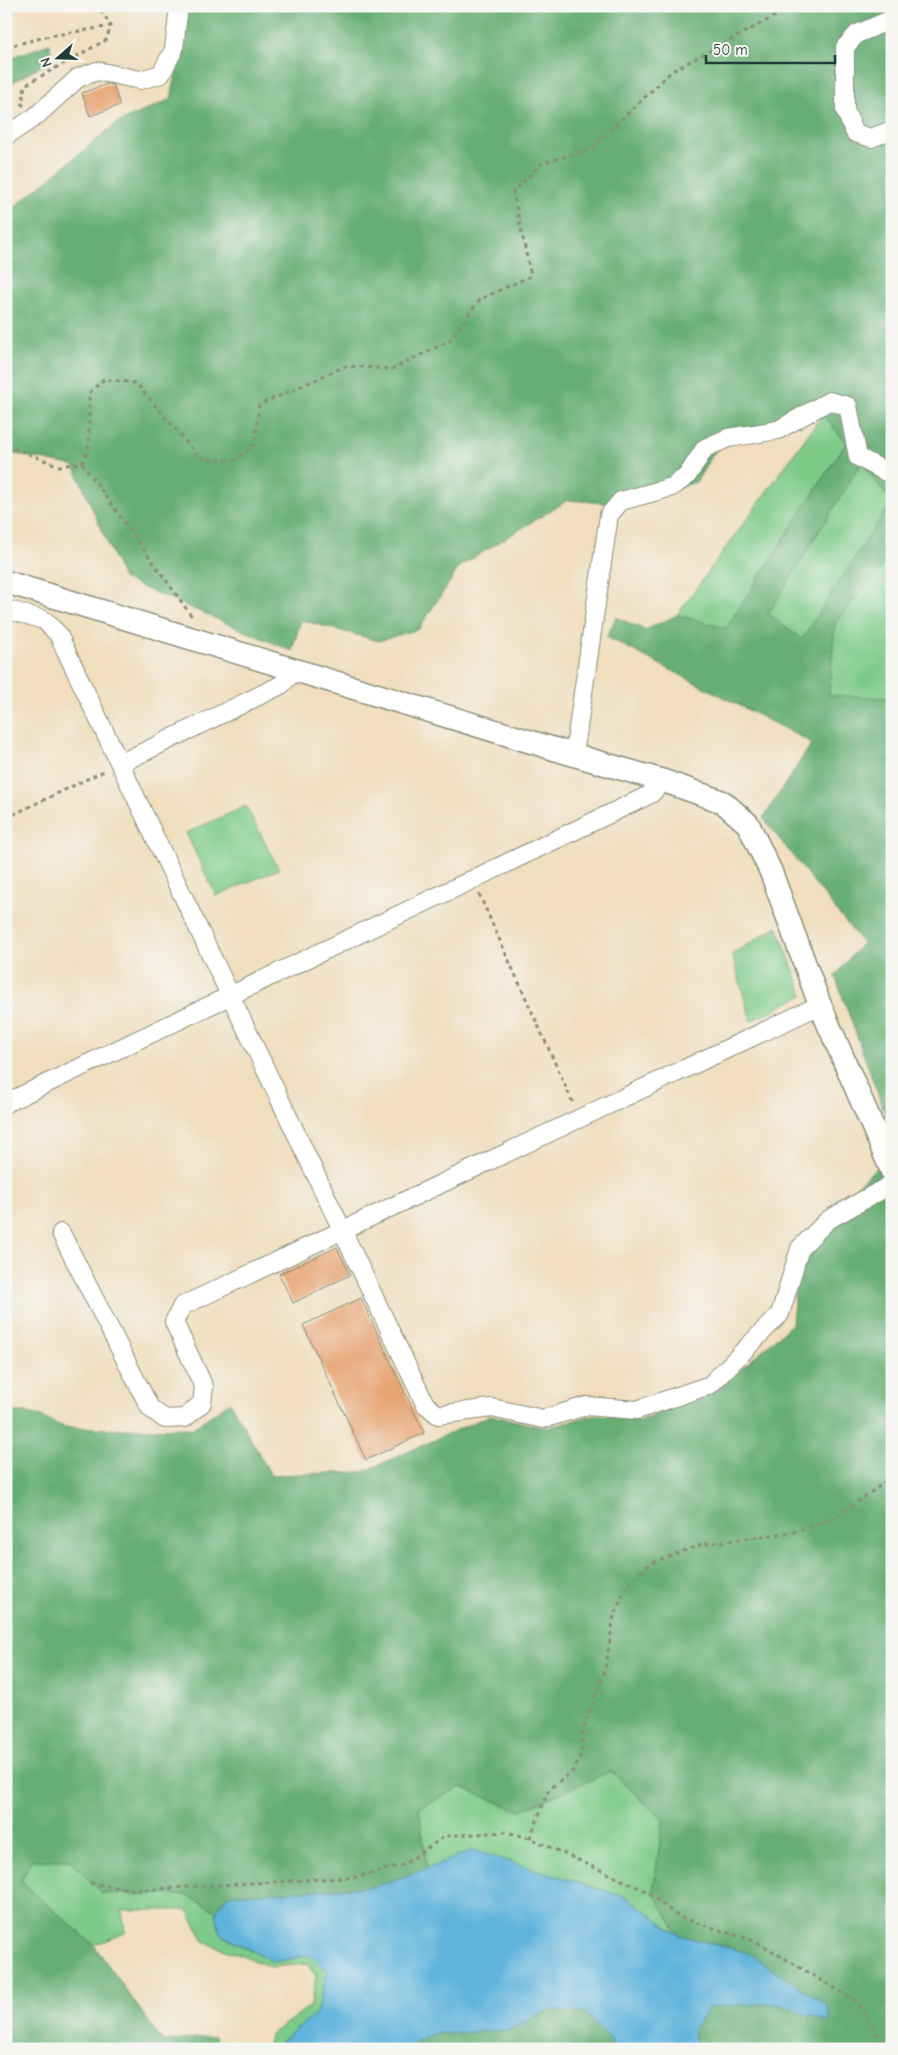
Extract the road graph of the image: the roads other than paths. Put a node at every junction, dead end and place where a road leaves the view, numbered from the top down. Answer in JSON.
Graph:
{"nodes":[{"id":1,"x":178,"y":6,"type":"edge"},
{"id":2,"x":892,"y":19,"type":"edge"},
{"id":3,"x":892,"y":130,"type":"edge"},
{"id":4,"x":6,"y":136,"type":"edge"},
{"id":5,"x":892,"y":472,"type":"edge"},
{"id":6,"x":6,"y":582,"type":"edge"},
{"id":7,"x":6,"y":608,"type":"edge"},
{"id":8,"x":295,"y":670,"type":"junction"},
{"id":9,"x":574,"y":755,"type":"junction"},
{"id":10,"x":121,"y":763,"type":"junction"},
{"id":11,"x":664,"y":781,"type":"junction"},
{"id":12,"x":229,"y":996,"type":"junction"},
{"id":13,"x":820,"y":1005,"type":"junction"},
{"id":14,"x":6,"y":1103,"type":"edge"},
{"id":15,"x":892,"y":1171,"type":"edge"},
{"id":16,"x":892,"y":1184,"type":"edge"},
{"id":17,"x":341,"y":1229,"type":"junction"},
{"id":18,"x":61,"y":1233,"type":"dead end"}],
"edges":[{"from":1,"to":4,"type":"street"},
{"from":2,"to":3,"type":"street"},
{"from":5,"to":9,"type":"street"},
{"from":6,"to":8,"type":"street"},
{"from":7,"to":10,"type":"street"},
{"from":8,"to":9,"type":"street"},
{"from":8,"to":10,"type":"street"},
{"from":9,"to":11,"type":"street"},
{"from":10,"to":12,"type":"street"},
{"from":11,"to":12,"type":"street"},
{"from":11,"to":13,"type":"street"},
{"from":12,"to":14,"type":"street"},
{"from":12,"to":17,"type":"street"},
{"from":13,"to":15,"type":"street"},
{"from":13,"to":17,"type":"street"},
{"from":16,"to":17,"type":"street"},
{"from":17,"to":18,"type":"street"}]}
